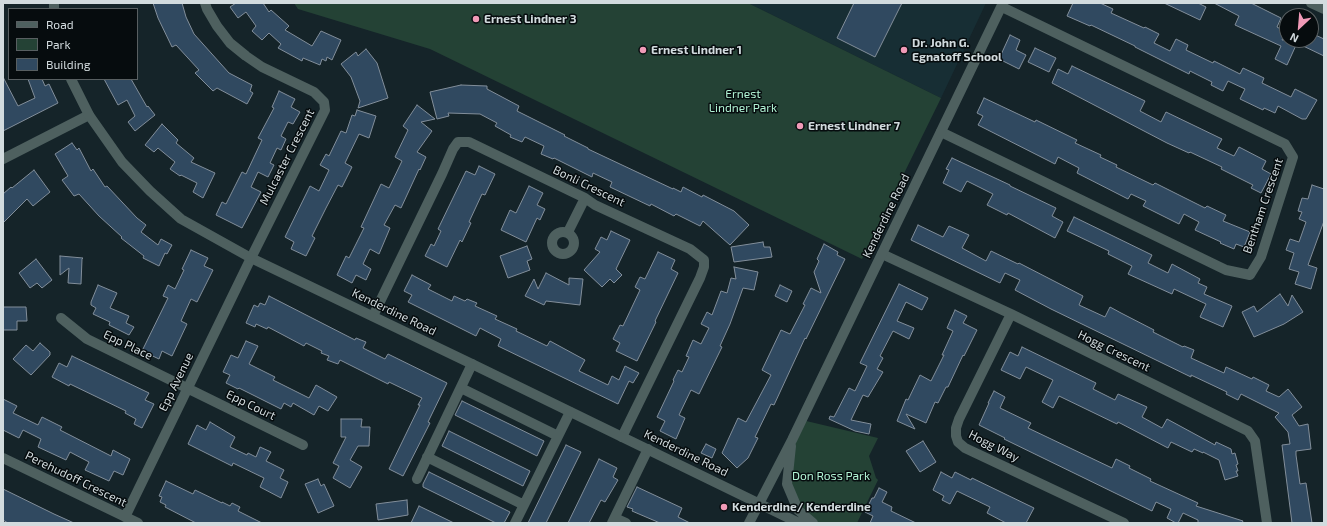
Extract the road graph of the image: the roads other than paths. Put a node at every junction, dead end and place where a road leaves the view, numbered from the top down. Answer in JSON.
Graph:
{"nodes":[{"id":1,"x":205,"y":3,"type":"edge"},
{"id":2,"x":1311,"y":3,"type":"edge"},
{"id":3,"x":1003,"y":5,"type":"edge"},
{"id":4,"x":1324,"y":10,"type":"edge"},
{"id":5,"x":72,"y":80,"type":"edge"},
{"id":6,"x":90,"y":115,"type":"junction"},
{"id":7,"x":941,"y":132,"type":"junction"},
{"id":8,"x":3,"y":159,"type":"edge"},
{"id":9,"x":585,"y":198,"type":"junction"},
{"id":10,"x":568,"y":232,"type":"dead end"},
{"id":11,"x":882,"y":254,"type":"junction"},
{"id":12,"x":251,"y":258,"type":"junction"},
{"id":13,"x":1011,"y":314,"type":"junction"},
{"id":14,"x":373,"y":316,"type":"junction"},
{"id":15,"x":62,"y":318,"type":"dead end"},
{"id":16,"x":472,"y":364,"type":"junction"},
{"id":17,"x":461,"y":388,"type":"junction"},
{"id":18,"x":187,"y":389,"type":"junction"},
{"id":19,"x":570,"y":412,"type":"junction"},
{"id":20,"x":558,"y":436,"type":"junction"},
{"id":21,"x":622,"y":437,"type":"junction"},
{"id":22,"x":792,"y":440,"type":"junction"},
{"id":23,"x":303,"y":445,"type":"dead end"},
{"id":24,"x":648,"y":449,"type":"junction"},
{"id":25,"x":427,"y":457,"type":"junction"},
{"id":26,"x":3,"y":458,"type":"edge"},
{"id":27,"x":417,"y":479,"type":"dead end"},
{"id":28,"x":759,"y":503,"type":"junction"},
{"id":29,"x":524,"y":505,"type":"junction"},
{"id":30,"x":125,"y":517,"type":"junction"},
{"id":31,"x":614,"y":520,"type":"edge"},
{"id":32,"x":138,"y":523,"type":"edge"},
{"id":33,"x":515,"y":523,"type":"edge"},
{"id":34,"x":626,"y":523,"type":"edge"},
{"id":35,"x":749,"y":523,"type":"edge"},
{"id":36,"x":799,"y":523,"type":"edge"},
{"id":37,"x":813,"y":523,"type":"edge"},
{"id":38,"x":1124,"y":523,"type":"edge"},
{"id":39,"x":1267,"y":523,"type":"edge"}],
"edges":[{"from":1,"to":12,"type":"street","name":"Mulcaster Crescent"},
{"from":2,"to":4,"type":"street"},
{"from":3,"to":7,"type":"street","name":"Kenderdine Road"},
{"from":3,"to":7,"type":"street","name":"Bentham Crescent"},
{"from":5,"to":6,"type":"street","name":"Kenderdine Road"},
{"from":6,"to":8,"type":"street"},
{"from":6,"to":12,"type":"street","name":"Kenderdine Road"},
{"from":7,"to":11,"type":"street","name":"Kenderdine Road"},
{"from":9,"to":10,"type":"street"},
{"from":9,"to":14,"type":"street","name":"Bonli Crescent"},
{"from":9,"to":21,"type":"street","name":"Bonli Crescent"},
{"from":11,"to":13,"type":"street","name":"Hogg Crescent"},
{"from":11,"to":22,"type":"street","name":"Kenderdine Road"},
{"from":12,"to":14,"type":"street","name":"Kenderdine Road"},
{"from":12,"to":18,"type":"street","name":"Epp Avenue"},
{"from":13,"to":38,"type":"street","name":"Hogg Way"},
{"from":13,"to":39,"type":"street","name":"Hogg Crescent"},
{"from":14,"to":16,"type":"street","name":"Kenderdine Road"},
{"from":15,"to":18,"type":"street","name":"Epp Place"},
{"from":16,"to":17,"type":"street"},
{"from":16,"to":19,"type":"street","name":"Kenderdine Road"},
{"from":17,"to":20,"type":"street"},
{"from":17,"to":25,"type":"street"},
{"from":18,"to":23,"type":"street","name":"Epp Court"},
{"from":18,"to":30,"type":"street","name":"Epp Avenue"},
{"from":19,"to":20,"type":"street"},
{"from":19,"to":21,"type":"street","name":"Kenderdine Road"},
{"from":20,"to":29,"type":"street"},
{"from":21,"to":24,"type":"street","name":"Kenderdine Road"},
{"from":22,"to":28,"type":"street","name":"Kenderdine Road"},
{"from":22,"to":37,"type":"street"},
{"from":24,"to":28,"type":"street","name":"Kenderdine Road"},
{"from":24,"to":31,"type":"street"},
{"from":25,"to":27,"type":"street"},
{"from":25,"to":29,"type":"street"},
{"from":26,"to":30,"type":"street","name":"Perehudoff Crescent"},
{"from":28,"to":35,"type":"street","name":"Kenderdine Road"},
{"from":28,"to":36,"type":"street"},
{"from":29,"to":33,"type":"street"},
{"from":30,"to":32,"type":"street","name":"Perehudoff Crescent"},
{"from":31,"to":34,"type":"street"}]}
